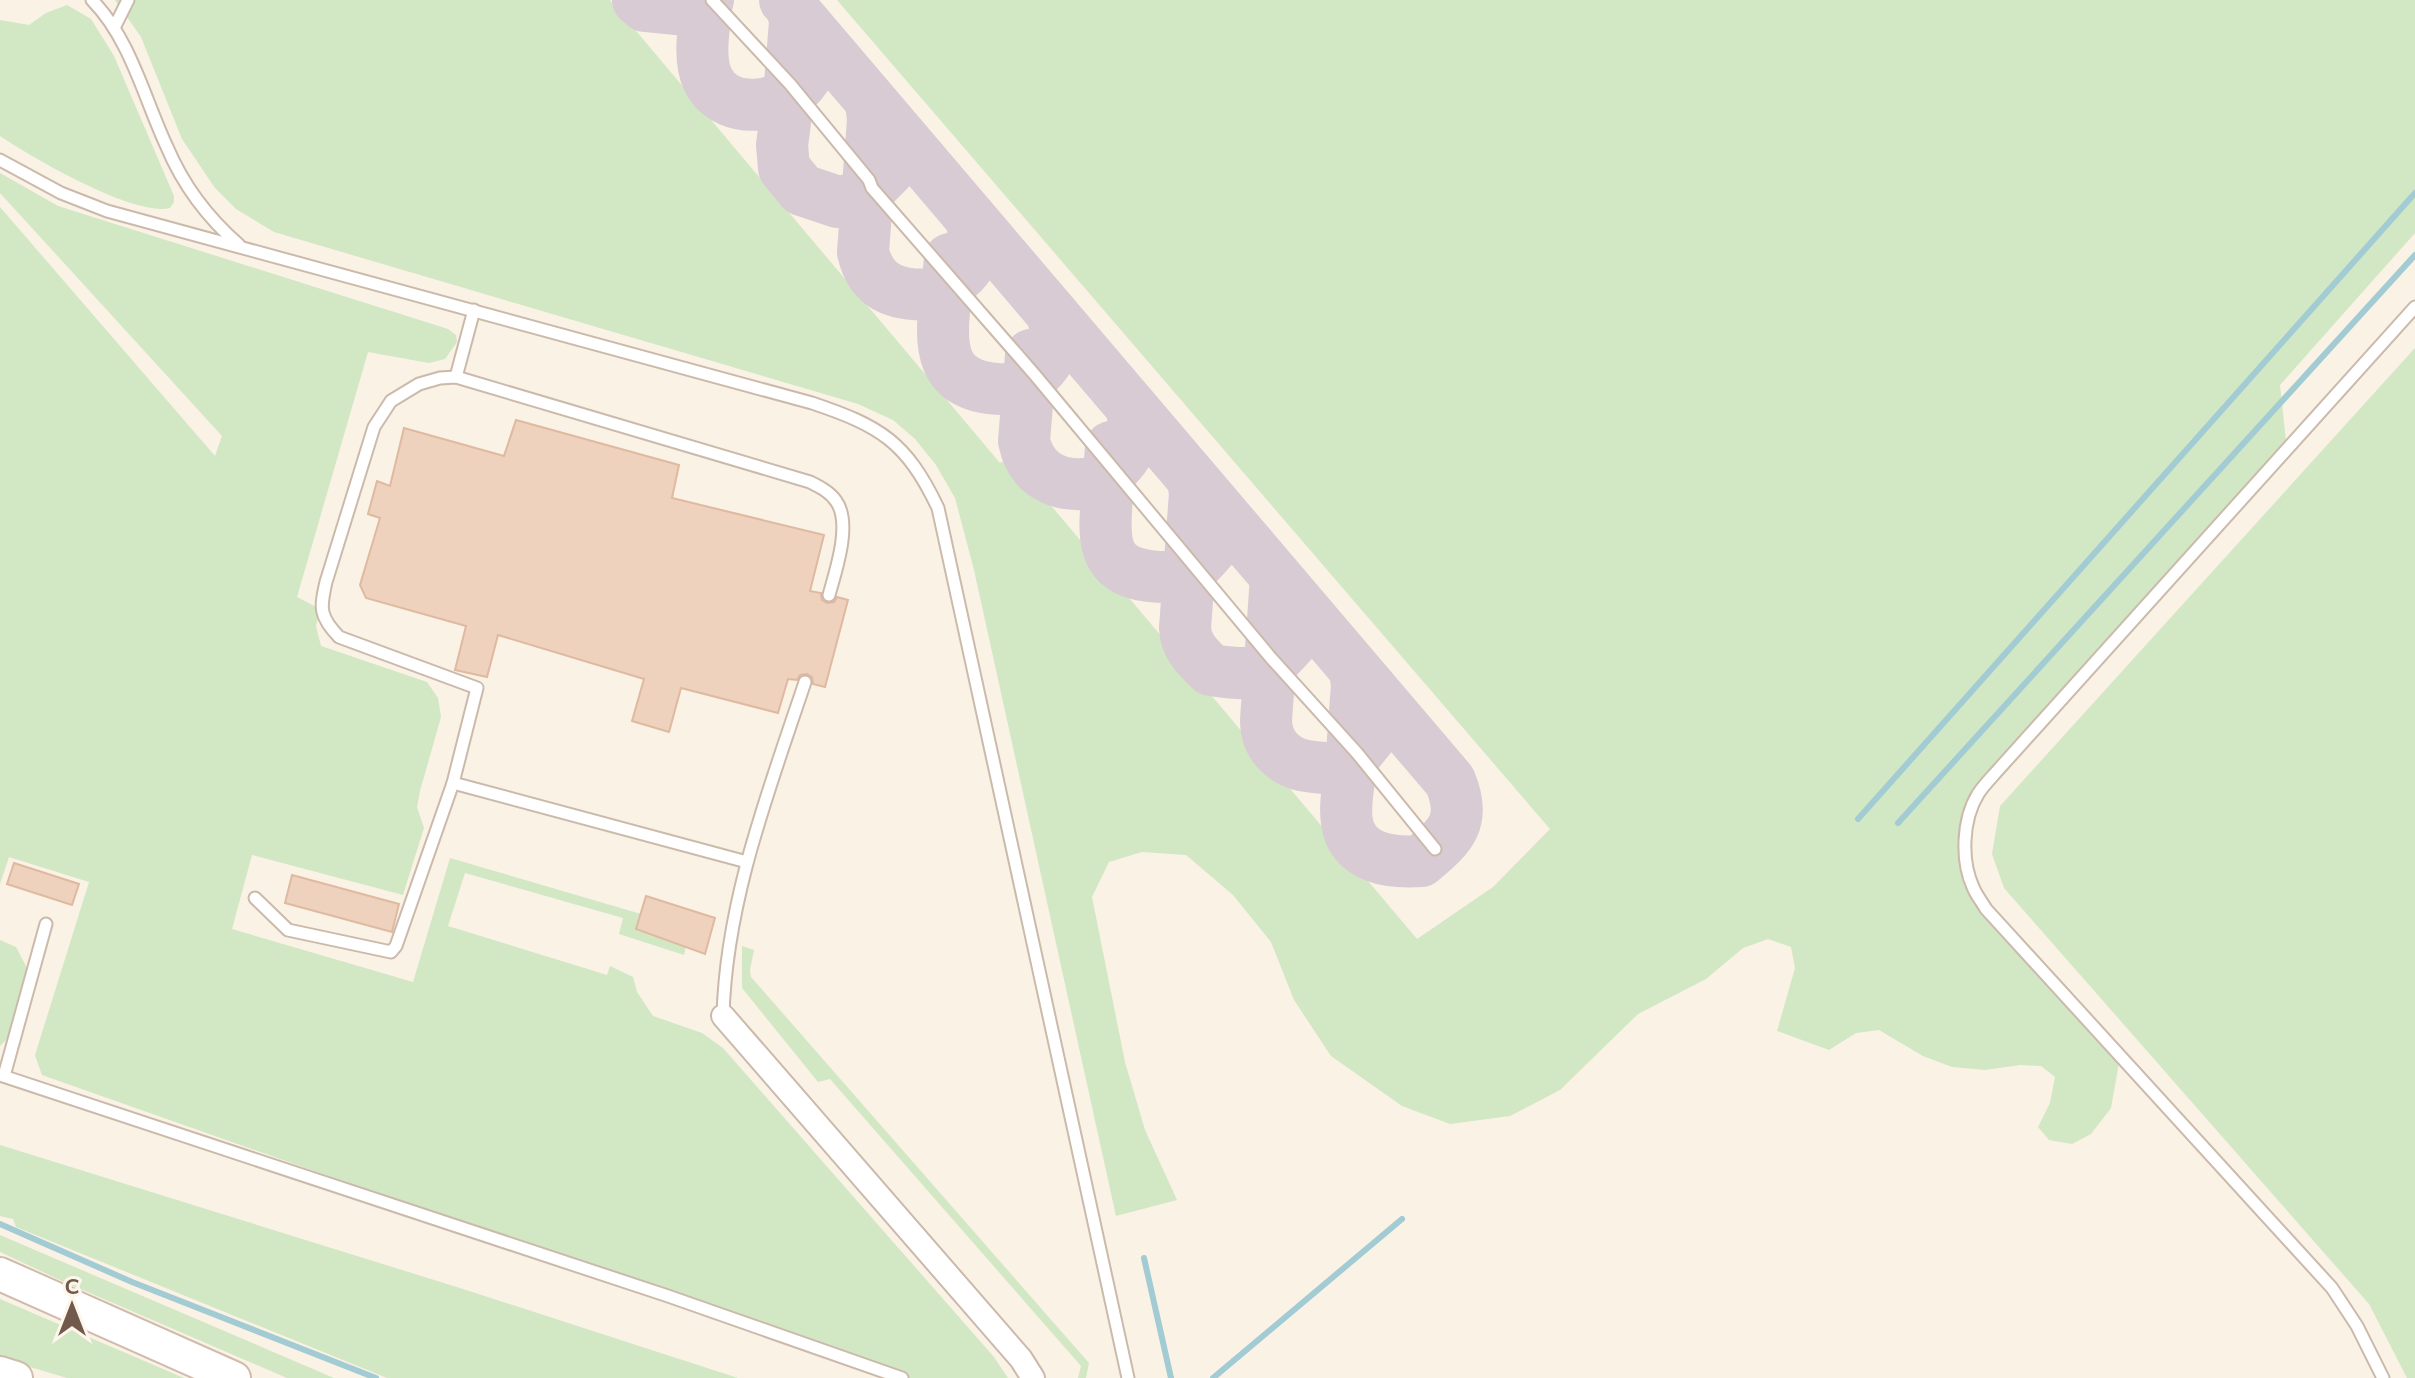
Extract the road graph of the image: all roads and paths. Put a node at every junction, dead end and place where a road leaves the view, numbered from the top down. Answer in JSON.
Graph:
{"nodes":[{"id":1,"x":92,"y":0,"type":"edge"},
{"id":2,"x":128,"y":0,"type":"edge"},
{"id":3,"x":712,"y":0,"type":"edge"},
{"id":4,"x":114,"y":28,"type":"junction"},
{"id":5,"x":0,"y":160,"type":"edge"},
{"id":6,"x":246,"y":250,"type":"junction"},
{"id":7,"x":2415,"y":307,"type":"edge"},
{"id":8,"x":474,"y":310,"type":"junction"},
{"id":9,"x":456,"y":377,"type":"junction"},
{"id":10,"x":829,"y":595,"type":"dead end"},
{"id":11,"x":805,"y":682,"type":"dead end"},
{"id":12,"x":453,"y":783,"type":"junction"},
{"id":13,"x":1435,"y":849,"type":"dead end"},
{"id":14,"x":747,"y":862,"type":"junction"},
{"id":15,"x":255,"y":898,"type":"dead end"},
{"id":16,"x":46,"y":924,"type":"dead end"},
{"id":17,"x":723,"y":1016,"type":"joint"},
{"id":18,"x":2,"y":1076,"type":"edge"},
{"id":19,"x":0,"y":1274,"type":"edge"},
{"id":20,"x":0,"y":1373,"type":"edge"},
{"id":21,"x":16,"y":1378,"type":"edge"},
{"id":22,"x":234,"y":1378,"type":"edge"},
{"id":23,"x":902,"y":1378,"type":"edge"},
{"id":24,"x":1033,"y":1378,"type":"edge"},
{"id":25,"x":1128,"y":1378,"type":"edge"},
{"id":26,"x":2383,"y":1378,"type":"edge"}],
"edges":[{"from":1,"to":4,"type":"lane"},
{"from":2,"to":4,"type":"lane"},
{"from":3,"to":13,"type":"lane"},
{"from":4,"to":6,"type":"lane"},
{"from":5,"to":6,"type":"lane"},
{"from":6,"to":8,"type":"lane"},
{"from":7,"to":26,"type":"lane"},
{"from":8,"to":9,"type":"lane"},
{"from":8,"to":25,"type":"lane"},
{"from":9,"to":10,"type":"lane"},
{"from":9,"to":12,"type":"lane"},
{"from":11,"to":14,"type":"lane"},
{"from":12,"to":14,"type":"lane"},
{"from":12,"to":15,"type":"lane"},
{"from":14,"to":17,"type":"lane"},
{"from":16,"to":18,"type":"lane"},
{"from":17,"to":24,"type":"street"},
{"from":18,"to":23,"type":"lane"},
{"from":19,"to":22,"type":"main road"},
{"from":20,"to":21,"type":"main road"}]}
